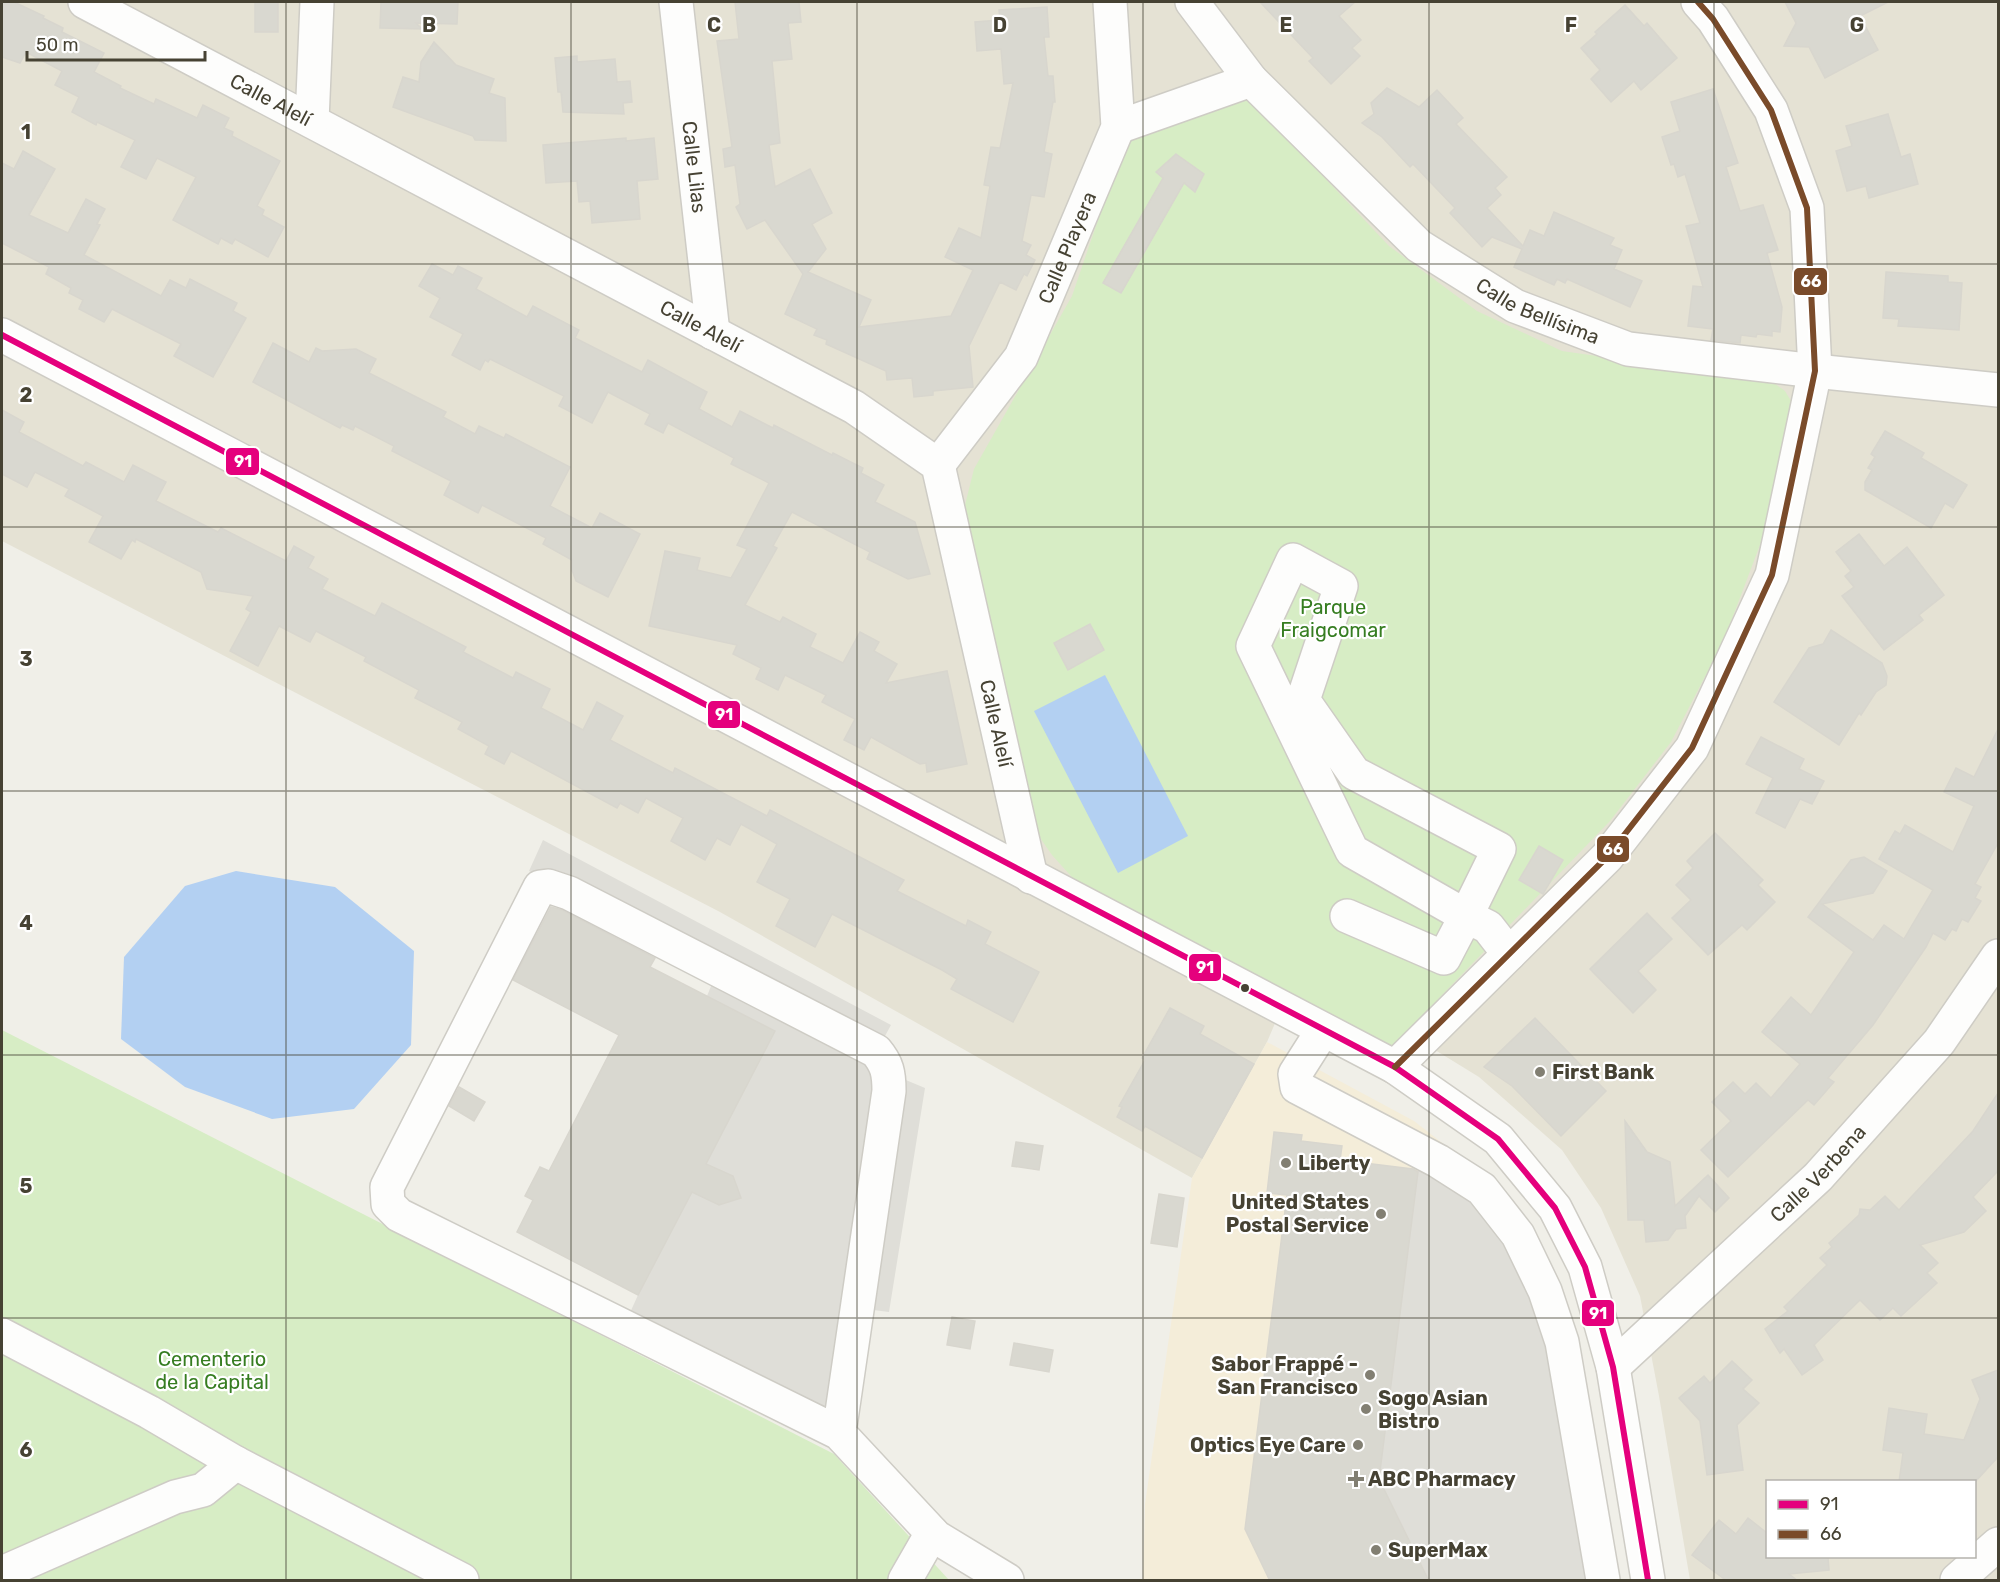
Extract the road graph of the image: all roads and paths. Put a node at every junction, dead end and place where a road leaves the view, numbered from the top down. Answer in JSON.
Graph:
{"nodes":[{"id":1,"x":85,"y":2,"type":"edge"},
{"id":2,"x":317,"y":2,"type":"edge"},
{"id":3,"x":676,"y":2,"type":"edge"},
{"id":4,"x":1110,"y":2,"type":"edge"},
{"id":5,"x":1192,"y":2,"type":"edge"},
{"id":6,"x":1698,"y":2,"type":"edge"},
{"id":7,"x":1251,"y":80,"type":"junction"},
{"id":8,"x":312,"y":121,"type":"junction"},
{"id":9,"x":1118,"y":126,"type":"junction"},
{"id":10,"x":713,"y":333,"type":"junction"},
{"id":11,"x":2,"y":335,"type":"edge"},
{"id":12,"x":1815,"y":371,"type":"junction"},
{"id":13,"x":1998,"y":390,"type":"edge"},
{"id":14,"x":938,"y":465,"type":"junction"},
{"id":15,"x":1031,"y":877,"type":"junction"},
{"id":16,"x":1347,"y":916,"type":"dead end"},
{"id":17,"x":1466,"y":916,"type":"junction"},
{"id":18,"x":1509,"y":954,"type":"junction"},
{"id":19,"x":1998,"y":956,"type":"edge"},
{"id":20,"x":1323,"y":1030,"type":"junction"},
{"id":21,"x":1395,"y":1067,"type":"junction"},
{"id":22,"x":2,"y":1335,"type":"edge"},
{"id":23,"x":1613,"y":1367,"type":"junction"},
{"id":24,"x":839,"y":1433,"type":"junction"},
{"id":25,"x":236,"y":1464,"type":"junction"},
{"id":26,"x":932,"y":1533,"type":"junction"},
{"id":27,"x":1998,"y":1544,"type":"edge"},
{"id":28,"x":2,"y":1573,"type":"edge"},
{"id":29,"x":462,"y":1581,"type":"edge"},
{"id":30,"x":905,"y":1581,"type":"edge"},
{"id":31,"x":1007,"y":1581,"type":"edge"},
{"id":32,"x":1603,"y":1581,"type":"edge"},
{"id":33,"x":1648,"y":1581,"type":"edge"},
{"id":34,"x":1957,"y":1581,"type":"edge"}],
"edges":[{"from":1,"to":8,"type":"street","name":"Calle Alelí"},
{"from":2,"to":8,"type":"street"},
{"from":3,"to":10,"type":"street","name":"Calle Lilas"},
{"from":4,"to":9,"type":"street","name":"Calle Playera"},
{"from":5,"to":7,"type":"street","name":"Calle Bellísima"},
{"from":6,"to":12,"type":"street"},
{"from":7,"to":9,"type":"street"},
{"from":7,"to":12,"type":"street","name":"Calle Bellísima"},
{"from":8,"to":10,"type":"street","name":"Calle Alelí"},
{"from":9,"to":14,"type":"street","name":"Calle Playera"},
{"from":10,"to":14,"type":"street","name":"Calle Alelí"},
{"from":11,"to":15,"type":"street"},
{"from":12,"to":13,"type":"street","name":"Calle Bellísima"},
{"from":12,"to":18,"type":"street"},
{"from":14,"to":15,"type":"street","name":"Calle Alelí"},
{"from":15,"to":20,"type":"street"},
{"from":16,"to":17,"type":"street"},
{"from":17,"to":17,"type":"street"},
{"from":17,"to":18,"type":"street"},
{"from":18,"to":21,"type":"street"},
{"from":19,"to":23,"type":"street","name":"Calle Verbena"},
{"from":20,"to":21,"type":"street"},
{"from":20,"to":32,"type":"street"},
{"from":21,"to":23,"type":"street"},
{"from":22,"to":25,"type":"street"},
{"from":23,"to":33,"type":"street"},
{"from":24,"to":24,"type":"street"},
{"from":24,"to":26,"type":"street"},
{"from":25,"to":28,"type":"street"},
{"from":25,"to":29,"type":"street"},
{"from":26,"to":30,"type":"street"},
{"from":26,"to":31,"type":"street"},
{"from":27,"to":34,"type":"street"}]}
